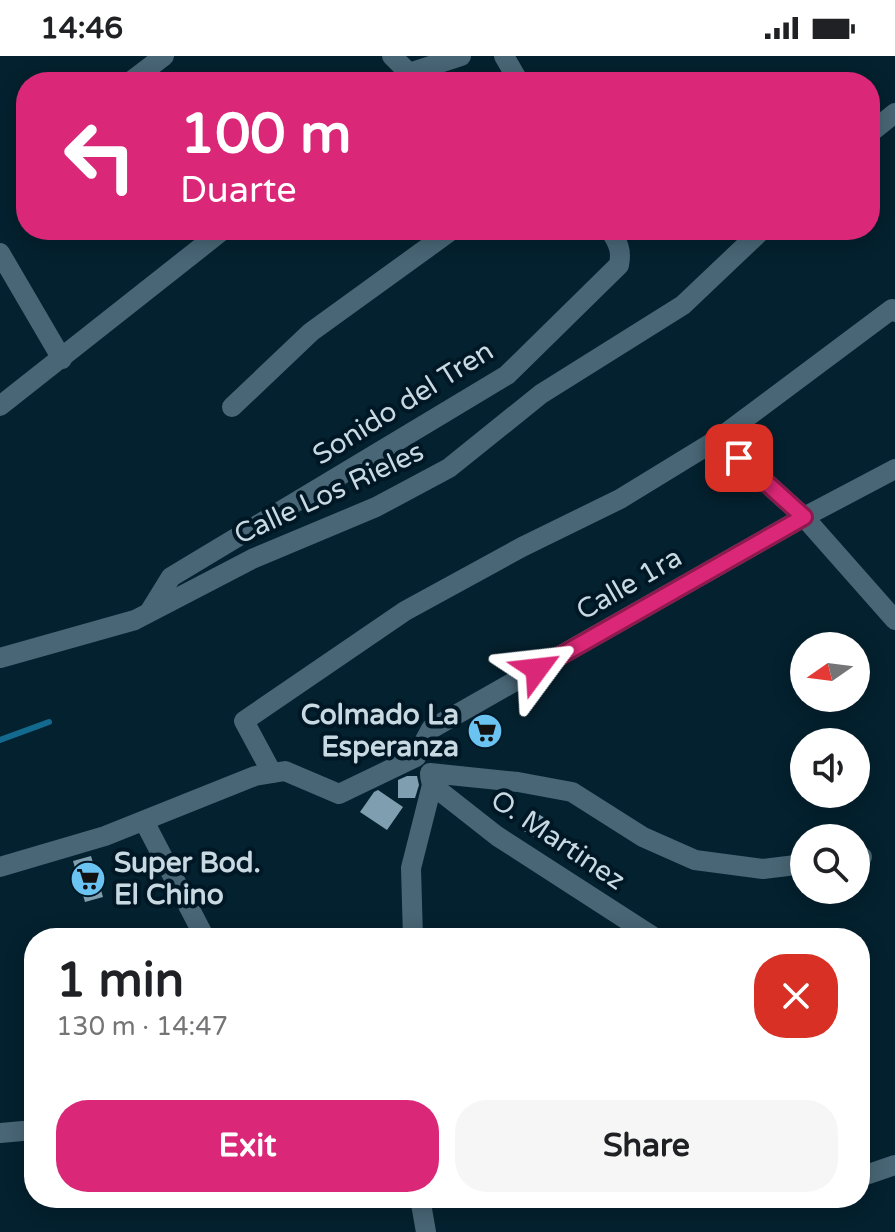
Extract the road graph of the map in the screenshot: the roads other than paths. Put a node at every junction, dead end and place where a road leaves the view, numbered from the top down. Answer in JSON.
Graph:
{"nodes":[{"id":1,"x":164,"y":56,"type":"edge"},
{"id":2,"x":455,"y":57,"type":"edge"},
{"id":3,"x":143,"y":72,"type":"edge"},
{"id":4,"x":419,"y":72,"type":"edge"},
{"id":5,"x":211,"y":240,"type":"edge"},
{"id":6,"x":438,"y":240,"type":"edge"},
{"id":7,"x":616,"y":240,"type":"edge"},
{"id":8,"x":751,"y":240,"type":"edge"},
{"id":9,"x":0,"y":253,"type":"edge"},
{"id":10,"x":893,"y":311,"type":"edge"},
{"id":11,"x":62,"y":359,"type":"junction"},
{"id":12,"x":0,"y":406,"type":"edge"},
{"id":13,"x":232,"y":407,"type":"dead end"},
{"id":14,"x":718,"y":439,"type":"junction"},
{"id":15,"x":895,"y":469,"type":"edge"},
{"id":16,"x":804,"y":517,"type":"junction"},
{"id":17,"x":150,"y":611,"type":"junction"},
{"id":18,"x":895,"y":620,"type":"edge"},
{"id":19,"x":0,"y":658,"type":"edge"},
{"id":20,"x":426,"y":772,"type":"junction"},
{"id":21,"x":272,"y":773,"type":"junction"},
{"id":22,"x":144,"y":821,"type":"junction"},
{"id":23,"x":790,"y":866,"type":"edge"},
{"id":24,"x":0,"y":867,"type":"edge"},
{"id":25,"x":200,"y":928,"type":"edge"},
{"id":26,"x":413,"y":928,"type":"edge"},
{"id":27,"x":640,"y":928,"type":"edge"},
{"id":28,"x":24,"y":1131,"type":"edge"},
{"id":29,"x":0,"y":1133,"type":"edge"},
{"id":30,"x":895,"y":1165,"type":"edge"},
{"id":31,"x":870,"y":1174,"type":"edge"},
{"id":32,"x":422,"y":1208,"type":"edge"},
{"id":33,"x":426,"y":1232,"type":"edge"}],
"edges":[{"from":1,"to":3,"type":"street"},
{"from":2,"to":4,"type":"street"},
{"from":5,"to":11,"type":"street"},
{"from":6,"to":13,"type":"street"},
{"from":7,"to":17,"type":"street","name":"Sonido del Tren"},
{"from":8,"to":17,"type":"street","name":"Calle Los Rieles"},
{"from":9,"to":11,"type":"street"},
{"from":10,"to":14,"type":"street"},
{"from":11,"to":12,"type":"street"},
{"from":14,"to":16,"type":"street"},
{"from":14,"to":21,"type":"street"},
{"from":15,"to":16,"type":"street","name":"Calle 1ra"},
{"from":16,"to":18,"type":"street"},
{"from":16,"to":20,"type":"street","name":"Calle 1ra"},
{"from":17,"to":19,"type":"street","name":"Calle Los Rieles"},
{"from":20,"to":21,"type":"street","name":"Calle 1ra"},
{"from":20,"to":23,"type":"street"},
{"from":20,"to":26,"type":"street"},
{"from":20,"to":27,"type":"street","name":"O. Martinez"},
{"from":21,"to":22,"type":"street","name":"Calle 1ra"},
{"from":22,"to":24,"type":"street","name":"Calle 1ra"},
{"from":22,"to":25,"type":"street"},
{"from":28,"to":29,"type":"street"},
{"from":30,"to":31,"type":"street"},
{"from":32,"to":33,"type":"street"}]}
